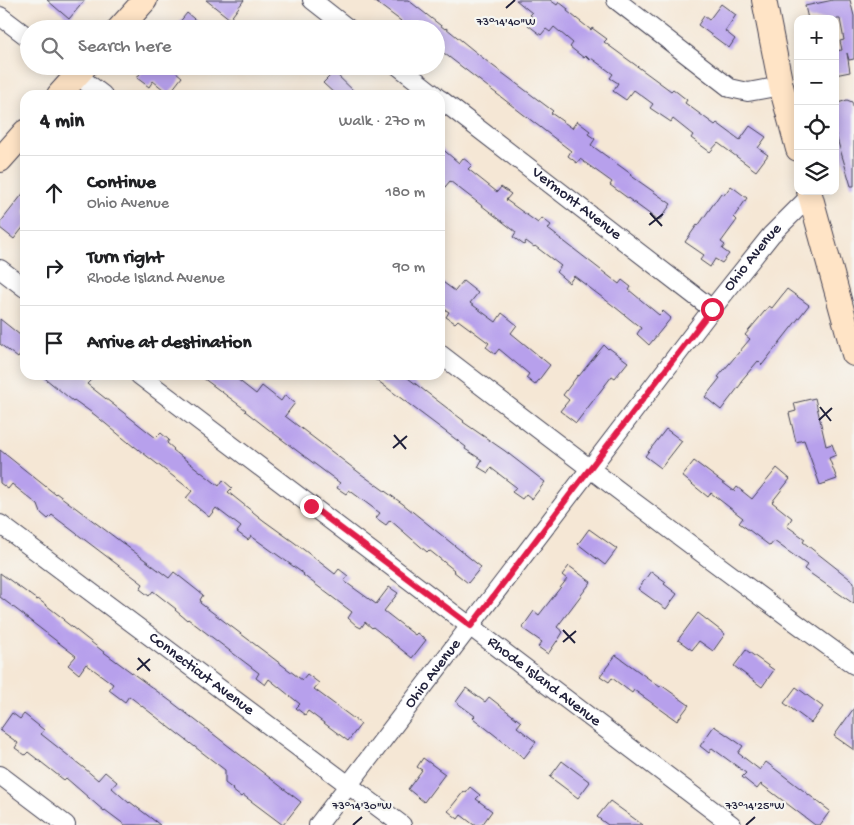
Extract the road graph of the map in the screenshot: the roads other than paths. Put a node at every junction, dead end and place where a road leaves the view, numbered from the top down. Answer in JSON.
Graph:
{"nodes":[{"id":1,"x":145,"y":0,"type":"edge"},
{"id":2,"x":312,"y":0,"type":"edge"},
{"id":3,"x":616,"y":0,"type":"edge"},
{"id":4,"x":764,"y":0,"type":"edge"},
{"id":5,"x":0,"y":16,"type":"edge"},
{"id":6,"x":127,"y":20,"type":"edge"},
{"id":7,"x":338,"y":20,"type":"edge"},
{"id":8,"x":20,"y":31,"type":"edge"},
{"id":9,"x":72,"y":75,"type":"edge"},
{"id":10,"x":82,"y":75,"type":"edge"},
{"id":11,"x":409,"y":75,"type":"edge"},
{"id":12,"x":782,"y":86,"type":"junction"},
{"id":13,"x":62,"y":90,"type":"edge"},
{"id":14,"x":98,"y":90,"type":"edge"},
{"id":15,"x":429,"y":90,"type":"edge"},
{"id":16,"x":445,"y":103,"type":"edge"},
{"id":17,"x":794,"y":133,"type":"edge"},
{"id":18,"x":20,"y":138,"type":"edge"},
{"id":19,"x":0,"y":160,"type":"edge"},
{"id":20,"x":808,"y":195,"type":"edge"},
{"id":21,"x":809,"y":195,"type":"edge"},
{"id":22,"x":0,"y":269,"type":"edge"},
{"id":23,"x":20,"y":284,"type":"edge"},
{"id":24,"x":712,"y":309,"type":"junction"},
{"id":25,"x":854,"y":354,"type":"edge"},
{"id":26,"x":445,"y":358,"type":"edge"},
{"id":27,"x":146,"y":380,"type":"edge"},
{"id":28,"x":590,"y":470,"type":"junction"},
{"id":29,"x":0,"y":524,"type":"edge"},
{"id":30,"x":471,"y":626,"type":"junction"},
{"id":31,"x":854,"y":665,"type":"edge"},
{"id":32,"x":0,"y":775,"type":"edge"},
{"id":33,"x":349,"y":785,"type":"junction"},
{"id":34,"x":66,"y":825,"type":"edge"},
{"id":35,"x":318,"y":825,"type":"edge"},
{"id":36,"x":402,"y":825,"type":"edge"},
{"id":37,"x":732,"y":825,"type":"edge"}],
"edges":[{"from":1,"to":6,"type":"street"},
{"from":2,"to":7,"type":"street"},
{"from":3,"to":12,"type":"street"},
{"from":4,"to":12,"type":"street"},
{"from":5,"to":8,"type":"street"},
{"from":9,"to":13,"type":"street"},
{"from":10,"to":14,"type":"street"},
{"from":11,"to":15,"type":"street"},
{"from":12,"to":17,"type":"street"},
{"from":16,"to":24,"type":"street","name":"Vermont Avenue"},
{"from":18,"to":19,"type":"street"},
{"from":20,"to":24,"type":"street","name":"Ohio Avenue"},
{"from":21,"to":25,"type":"street"},
{"from":22,"to":23,"type":"street"},
{"from":24,"to":28,"type":"street","name":"Ohio Avenue"},
{"from":26,"to":28,"type":"street"},
{"from":27,"to":30,"type":"street","name":"Rhode Island Avenue"},
{"from":28,"to":30,"type":"street","name":"Ohio Avenue"},
{"from":28,"to":31,"type":"street"},
{"from":29,"to":33,"type":"street","name":"Connecticut Avenue"},
{"from":30,"to":33,"type":"street","name":"Ohio Avenue"},
{"from":30,"to":37,"type":"street","name":"Rhode Island Avenue"},
{"from":32,"to":34,"type":"street"},
{"from":33,"to":35,"type":"street","name":"Ohio Avenue"},
{"from":33,"to":36,"type":"street","name":"Connecticut Avenue"}]}
